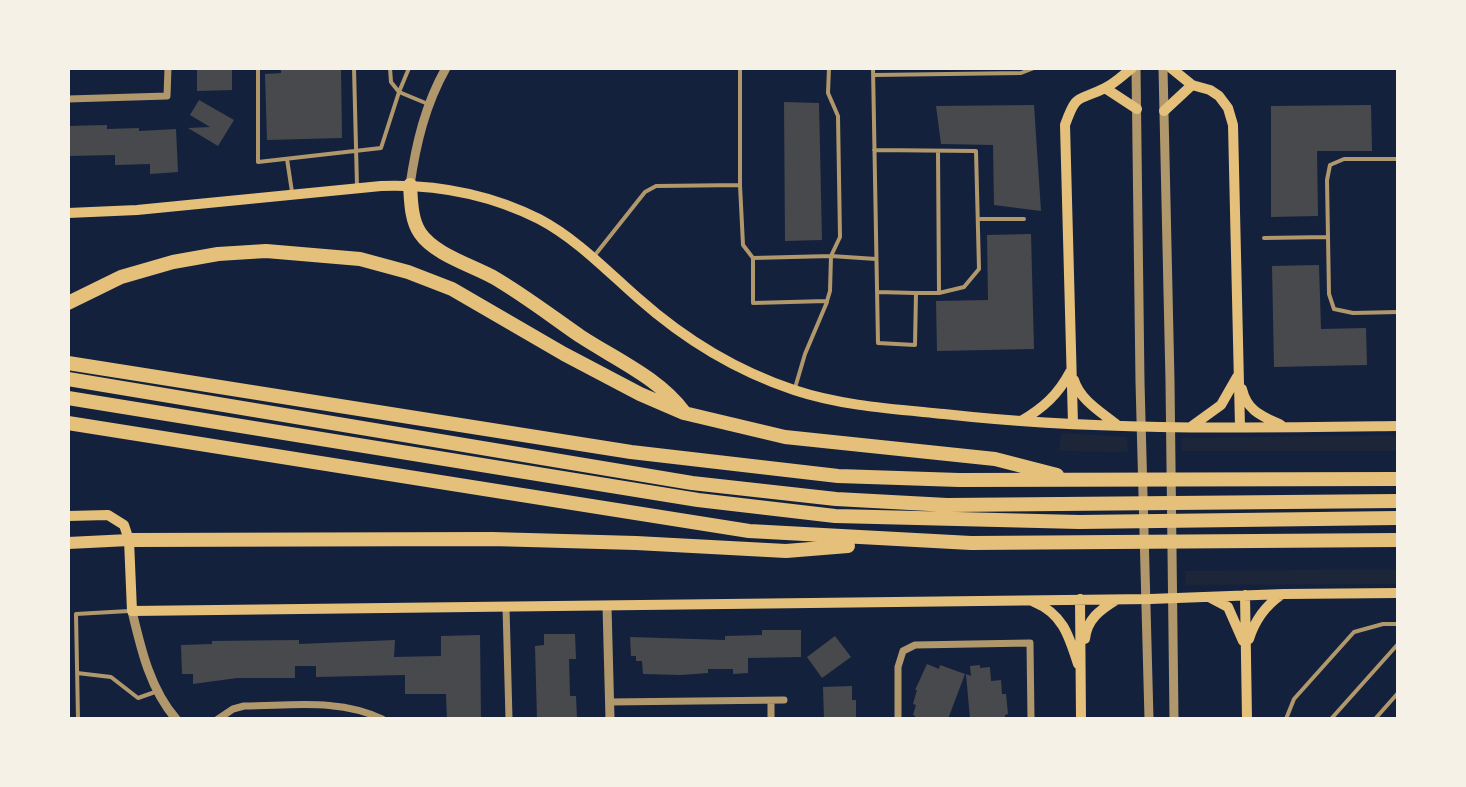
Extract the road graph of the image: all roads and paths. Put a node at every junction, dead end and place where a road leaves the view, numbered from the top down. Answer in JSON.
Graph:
{"nodes":[{"id":1,"x":168,"y":68,"type":"edge"},
{"id":2,"x":258,"y":68,"type":"edge"},
{"id":3,"x":354,"y":68,"type":"edge"},
{"id":4,"x":390,"y":68,"type":"edge"},
{"id":5,"x":409,"y":68,"type":"edge"},
{"id":6,"x":446,"y":68,"type":"edge"},
{"id":7,"x":740,"y":68,"type":"edge"},
{"id":8,"x":829,"y":68,"type":"edge"},
{"id":9,"x":873,"y":68,"type":"edge"},
{"id":10,"x":1034,"y":68,"type":"edge"},
{"id":11,"x":1134,"y":68,"type":"edge"},
{"id":12,"x":1163,"y":68,"type":"edge"},
{"id":13,"x":1171,"y":68,"type":"edge"},
{"id":14,"x":873,"y":75,"type":"junction"},
{"id":15,"x":1192,"y":85,"type":"junction"},
{"id":16,"x":1105,"y":88,"type":"junction"},
{"id":17,"x":399,"y":92,"type":"junction"},
{"id":18,"x":68,"y":99,"type":"edge"},
{"id":19,"x":428,"y":104,"type":"junction"},
{"id":20,"x":1137,"y":109,"type":"junction"},
{"id":21,"x":1164,"y":111,"type":"junction"},
{"id":22,"x":874,"y":150,"type":"junction"},
{"id":23,"x":356,"y":151,"type":"junction"},
{"id":24,"x":938,"y":151,"type":"junction"},
{"id":25,"x":287,"y":159,"type":"junction"},
{"id":26,"x":1398,"y":159,"type":"edge"},
{"id":27,"x":410,"y":185,"type":"junction"},
{"id":28,"x":740,"y":185,"type":"junction"},
{"id":29,"x":357,"y":188,"type":"junction"},
{"id":30,"x":292,"y":193,"type":"junction"},
{"id":31,"x":68,"y":213,"type":"edge"},
{"id":32,"x":978,"y":219,"type":"junction"},
{"id":33,"x":1024,"y":219,"type":"dead end"},
{"id":34,"x":1328,"y":237,"type":"junction"},
{"id":35,"x":1264,"y":238,"type":"dead end"},
{"id":36,"x":831,"y":256,"type":"junction"},
{"id":37,"x":593,"y":257,"type":"junction"},
{"id":38,"x":753,"y":258,"type":"junction"},
{"id":39,"x":876,"y":259,"type":"junction"},
{"id":40,"x":877,"y":292,"type":"junction"},
{"id":41,"x":916,"y":293,"type":"junction"},
{"id":42,"x":939,"y":293,"type":"junction"},
{"id":43,"x":827,"y":301,"type":"junction"},
{"id":44,"x":68,"y":303,"type":"edge"},
{"id":45,"x":1398,"y":312,"type":"edge"},
{"id":46,"x":68,"y":363,"type":"edge"},
{"id":47,"x":1071,"y":371,"type":"junction"},
{"id":48,"x":1238,"y":376,"type":"junction"},
{"id":49,"x":68,"y":379,"type":"edge"},
{"id":50,"x":794,"y":390,"type":"junction"},
{"id":51,"x":68,"y":398,"type":"edge"},
{"id":52,"x":684,"y":413,"type":"junction"},
{"id":53,"x":1021,"y":421,"type":"junction"},
{"id":54,"x":68,"y":423,"type":"edge"},
{"id":55,"x":1073,"y":424,"type":"junction"},
{"id":56,"x":1119,"y":426,"type":"junction"},
{"id":57,"x":1398,"y":426,"type":"edge"},
{"id":58,"x":1190,"y":427,"type":"junction"},
{"id":59,"x":1240,"y":427,"type":"junction"},
{"id":60,"x":1286,"y":427,"type":"junction"},
{"id":61,"x":1398,"y":479,"type":"edge"},
{"id":62,"x":1081,"y":481,"type":"junction"},
{"id":63,"x":1398,"y":501,"type":"edge"},
{"id":64,"x":68,"y":516,"type":"edge"},
{"id":65,"x":1398,"y":518,"type":"edge"},
{"id":66,"x":129,"y":540,"type":"junction"},
{"id":67,"x":1398,"y":540,"type":"edge"},
{"id":68,"x":899,"y":541,"type":"junction"},
{"id":69,"x":68,"y":543,"type":"edge"},
{"id":70,"x":1398,"y":593,"type":"edge"},
{"id":71,"x":1284,"y":594,"type":"junction"},
{"id":72,"x":1245,"y":595,"type":"junction"},
{"id":73,"x":1209,"y":597,"type":"junction"},
{"id":74,"x":1080,"y":599,"type":"junction"},
{"id":75,"x":1118,"y":599,"type":"junction"},
{"id":76,"x":1029,"y":600,"type":"junction"},
{"id":77,"x":607,"y":606,"type":"junction"},
{"id":78,"x":506,"y":607,"type":"junction"},
{"id":79,"x":132,"y":611,"type":"junction"},
{"id":80,"x":1398,"y":624,"type":"edge"},
{"id":81,"x":1398,"y":644,"type":"edge"},
{"id":82,"x":1246,"y":649,"type":"junction"},
{"id":83,"x":77,"y":673,"type":"junction"},
{"id":84,"x":1081,"y":674,"type":"junction"},
{"id":85,"x":158,"y":691,"type":"junction"},
{"id":86,"x":1398,"y":693,"type":"edge"},
{"id":87,"x":784,"y":700,"type":"dead end"},
{"id":88,"x":771,"y":701,"type":"junction"},
{"id":89,"x":610,"y":702,"type":"junction"},
{"id":90,"x":78,"y":719,"type":"edge"},
{"id":91,"x":176,"y":719,"type":"edge"},
{"id":92,"x":218,"y":719,"type":"edge"},
{"id":93,"x":382,"y":719,"type":"edge"},
{"id":94,"x":509,"y":719,"type":"edge"},
{"id":95,"x":610,"y":719,"type":"edge"},
{"id":96,"x":771,"y":719,"type":"edge"},
{"id":97,"x":898,"y":719,"type":"edge"},
{"id":98,"x":1031,"y":719,"type":"edge"},
{"id":99,"x":1081,"y":719,"type":"edge"},
{"id":100,"x":1149,"y":719,"type":"edge"},
{"id":101,"x":1174,"y":719,"type":"edge"},
{"id":102,"x":1247,"y":719,"type":"edge"},
{"id":103,"x":1286,"y":719,"type":"edge"},
{"id":104,"x":1331,"y":719,"type":"edge"},
{"id":105,"x":1375,"y":719,"type":"edge"}],
"edges":[{"from":1,"to":18,"type":"street"},
{"from":2,"to":25,"type":"lane"},
{"from":3,"to":23,"type":"lane"},
{"from":4,"to":17,"type":"lane"},
{"from":5,"to":17,"type":"lane"},
{"from":6,"to":19,"type":"street"},
{"from":7,"to":28,"type":"lane"},
{"from":8,"to":36,"type":"lane"},
{"from":9,"to":14,"type":"lane"},
{"from":10,"to":14,"type":"lane"},
{"from":11,"to":16,"type":"main road"},
{"from":11,"to":20,"type":"street"},
{"from":12,"to":21,"type":"street"},
{"from":13,"to":15,"type":"main road"},
{"from":14,"to":22,"type":"lane"},
{"from":15,"to":21,"type":"main road"},
{"from":15,"to":48,"type":"main road"},
{"from":16,"to":20,"type":"main road"},
{"from":16,"to":47,"type":"main road"},
{"from":17,"to":19,"type":"lane"},
{"from":17,"to":23,"type":"lane"},
{"from":19,"to":27,"type":"street"},
{"from":20,"to":100,"type":"street"},
{"from":21,"to":101,"type":"street"},
{"from":22,"to":24,"type":"lane"},
{"from":22,"to":39,"type":"lane"},
{"from":23,"to":25,"type":"lane"},
{"from":23,"to":29,"type":"lane"},
{"from":24,"to":32,"type":"lane"},
{"from":24,"to":42,"type":"lane"},
{"from":25,"to":30,"type":"lane"},
{"from":26,"to":34,"type":"lane"},
{"from":27,"to":29,"type":"main road"},
{"from":27,"to":37,"type":"main road"},
{"from":27,"to":52,"type":"highway"},
{"from":28,"to":37,"type":"lane"},
{"from":28,"to":38,"type":"lane"},
{"from":29,"to":30,"type":"main road"},
{"from":30,"to":31,"type":"main road"},
{"from":32,"to":33,"type":"lane"},
{"from":32,"to":42,"type":"lane"},
{"from":34,"to":35,"type":"lane"},
{"from":34,"to":45,"type":"lane"},
{"from":36,"to":38,"type":"lane"},
{"from":36,"to":39,"type":"lane"},
{"from":36,"to":43,"type":"lane"},
{"from":37,"to":50,"type":"main road"},
{"from":38,"to":43,"type":"lane"},
{"from":39,"to":40,"type":"lane"},
{"from":40,"to":41,"type":"lane"},
{"from":40,"to":41,"type":"lane"},
{"from":41,"to":42,"type":"lane"},
{"from":43,"to":50,"type":"lane"},
{"from":44,"to":52,"type":"highway"},
{"from":46,"to":62,"type":"highway"},
{"from":47,"to":53,"type":"main road"},
{"from":47,"to":55,"type":"main road"},
{"from":47,"to":56,"type":"main road"},
{"from":48,"to":58,"type":"main road"},
{"from":48,"to":59,"type":"main road"},
{"from":48,"to":60,"type":"main road"},
{"from":49,"to":63,"type":"highway"},
{"from":50,"to":53,"type":"main road"},
{"from":51,"to":65,"type":"highway"},
{"from":52,"to":62,"type":"highway"},
{"from":53,"to":55,"type":"main road"},
{"from":54,"to":68,"type":"highway"},
{"from":55,"to":56,"type":"main road"},
{"from":56,"to":58,"type":"main road"},
{"from":57,"to":60,"type":"main road"},
{"from":58,"to":59,"type":"main road"},
{"from":59,"to":60,"type":"main road"},
{"from":61,"to":62,"type":"highway"},
{"from":64,"to":66,"type":"main road"},
{"from":66,"to":68,"type":"highway"},
{"from":66,"to":69,"type":"main road"},
{"from":66,"to":79,"type":"main road"},
{"from":67,"to":68,"type":"highway"},
{"from":70,"to":71,"type":"main road"},
{"from":71,"to":72,"type":"main road"},
{"from":71,"to":82,"type":"main road"},
{"from":72,"to":73,"type":"main road"},
{"from":72,"to":82,"type":"main road"},
{"from":73,"to":75,"type":"main road"},
{"from":73,"to":82,"type":"main road"},
{"from":74,"to":75,"type":"main road"},
{"from":74,"to":76,"type":"main road"},
{"from":74,"to":84,"type":"main road"},
{"from":75,"to":84,"type":"main road"},
{"from":76,"to":77,"type":"main road"},
{"from":76,"to":84,"type":"main road"},
{"from":77,"to":78,"type":"main road"},
{"from":77,"to":89,"type":"street"},
{"from":78,"to":79,"type":"main road"},
{"from":78,"to":94,"type":"street"},
{"from":79,"to":83,"type":"lane"},
{"from":79,"to":85,"type":"street"},
{"from":80,"to":103,"type":"lane"},
{"from":81,"to":104,"type":"lane"},
{"from":82,"to":102,"type":"main road"},
{"from":83,"to":85,"type":"lane"},
{"from":83,"to":90,"type":"lane"},
{"from":84,"to":99,"type":"main road"},
{"from":85,"to":91,"type":"street"},
{"from":86,"to":105,"type":"lane"},
{"from":87,"to":88,"type":"street"},
{"from":88,"to":89,"type":"street"},
{"from":88,"to":96,"type":"street"},
{"from":89,"to":95,"type":"street"},
{"from":92,"to":93,"type":"street"},
{"from":97,"to":98,"type":"street"}]}
